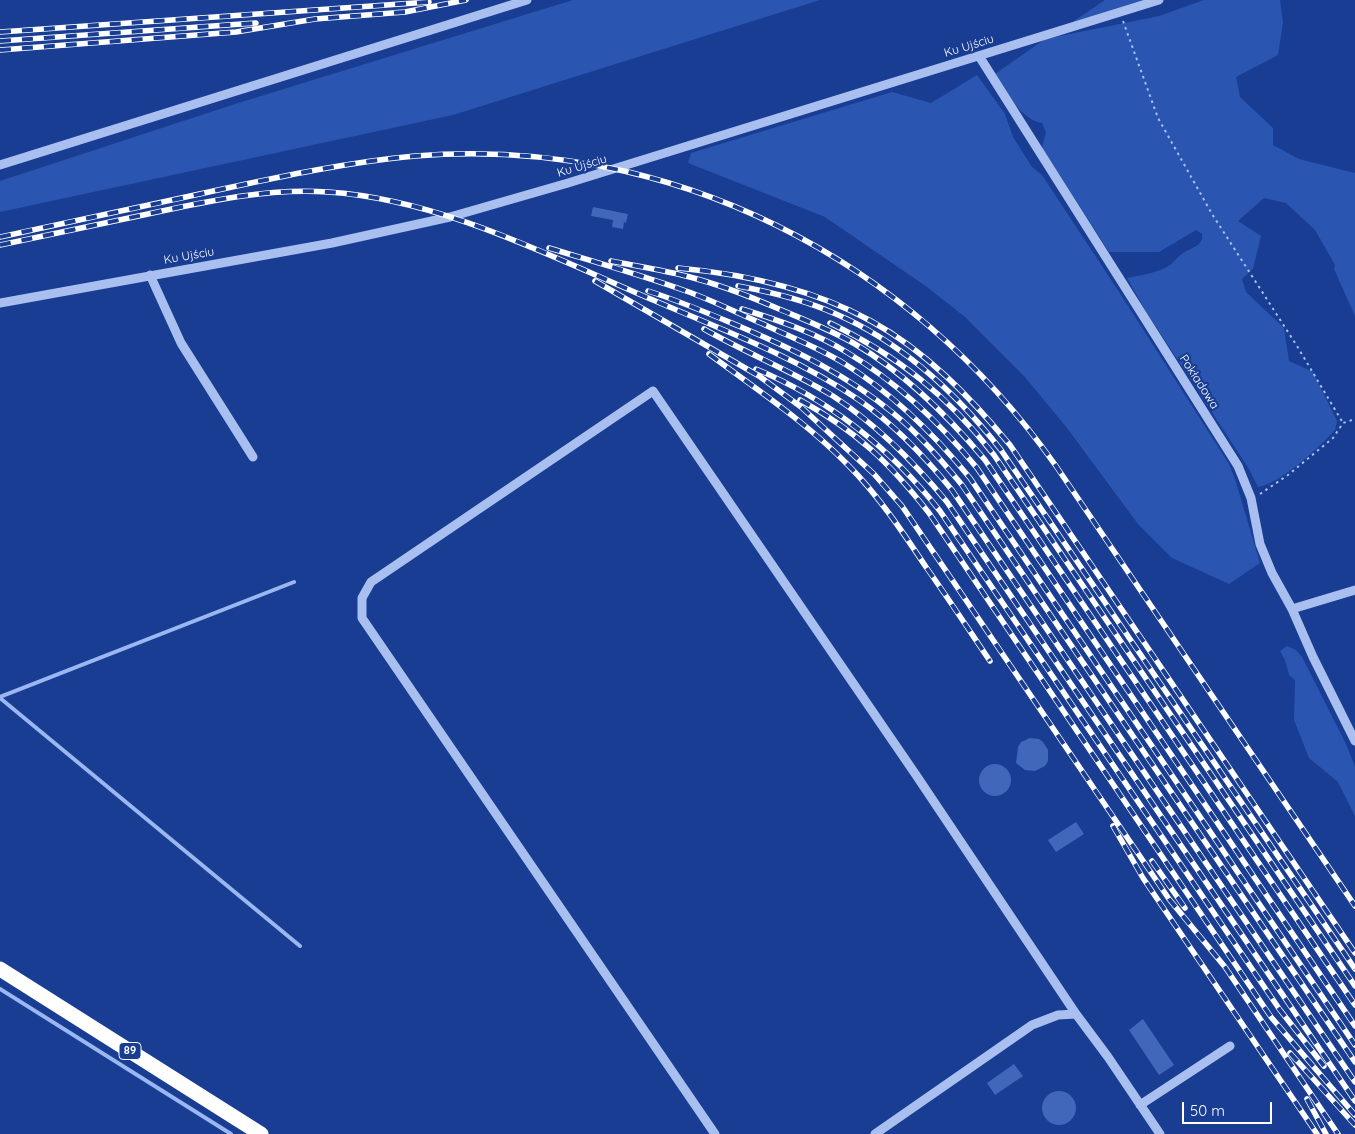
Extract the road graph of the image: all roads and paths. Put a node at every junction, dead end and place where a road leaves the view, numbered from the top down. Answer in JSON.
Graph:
{"nodes":[{"id":1,"x":527,"y":0,"type":"edge"},
{"id":2,"x":1159,"y":0,"type":"edge"},
{"id":3,"x":1120,"y":13,"type":"junction"},
{"id":4,"x":980,"y":56,"type":"junction"},
{"id":5,"x":0,"y":165,"type":"edge"},
{"id":6,"x":150,"y":275,"type":"junction"},
{"id":7,"x":0,"y":303,"type":"edge"},
{"id":8,"x":1355,"y":419,"type":"edge"},
{"id":9,"x":1343,"y":423,"type":"junction"},
{"id":10,"x":253,"y":456,"type":"dead end"},
{"id":11,"x":1263,"y":492,"type":"dead end"},
{"id":12,"x":1355,"y":590,"type":"edge"},
{"id":13,"x":1292,"y":609,"type":"junction"},
{"id":14,"x":1355,"y":742,"type":"edge"},
{"id":15,"x":0,"y":969,"type":"edge"},
{"id":16,"x":1076,"y":1014,"type":"junction"},
{"id":17,"x":1230,"y":1046,"type":"dead end"},
{"id":18,"x":1140,"y":1104,"type":"junction"},
{"id":19,"x":261,"y":1134,"type":"edge"},
{"id":20,"x":715,"y":1134,"type":"edge"},
{"id":21,"x":875,"y":1134,"type":"edge"},
{"id":22,"x":1160,"y":1134,"type":"edge"}],
"edges":[{"from":1,"to":5,"type":"street"},
{"from":2,"to":3,"type":"street","name":"Ku Ujściu"},
{"from":3,"to":4,"type":"street","name":"Ku Ujściu"},
{"from":3,"to":9,"type":"path"},
{"from":4,"to":6,"type":"street","name":"Ku Ujściu"},
{"from":4,"to":13,"type":"street","name":"Pokładowa"},
{"from":6,"to":7,"type":"street","name":"Ku Ujściu"},
{"from":6,"to":10,"type":"street"},
{"from":8,"to":9,"type":"path"},
{"from":9,"to":11,"type":"path"},
{"from":12,"to":13,"type":"street"},
{"from":13,"to":14,"type":"street","name":"Pokładowa"},
{"from":15,"to":19,"type":"highway","number":"89"},
{"from":16,"to":18,"type":"street"},
{"from":16,"to":20,"type":"street"},
{"from":16,"to":21,"type":"street"},
{"from":17,"to":18,"type":"street"},
{"from":18,"to":22,"type":"street"}]}
